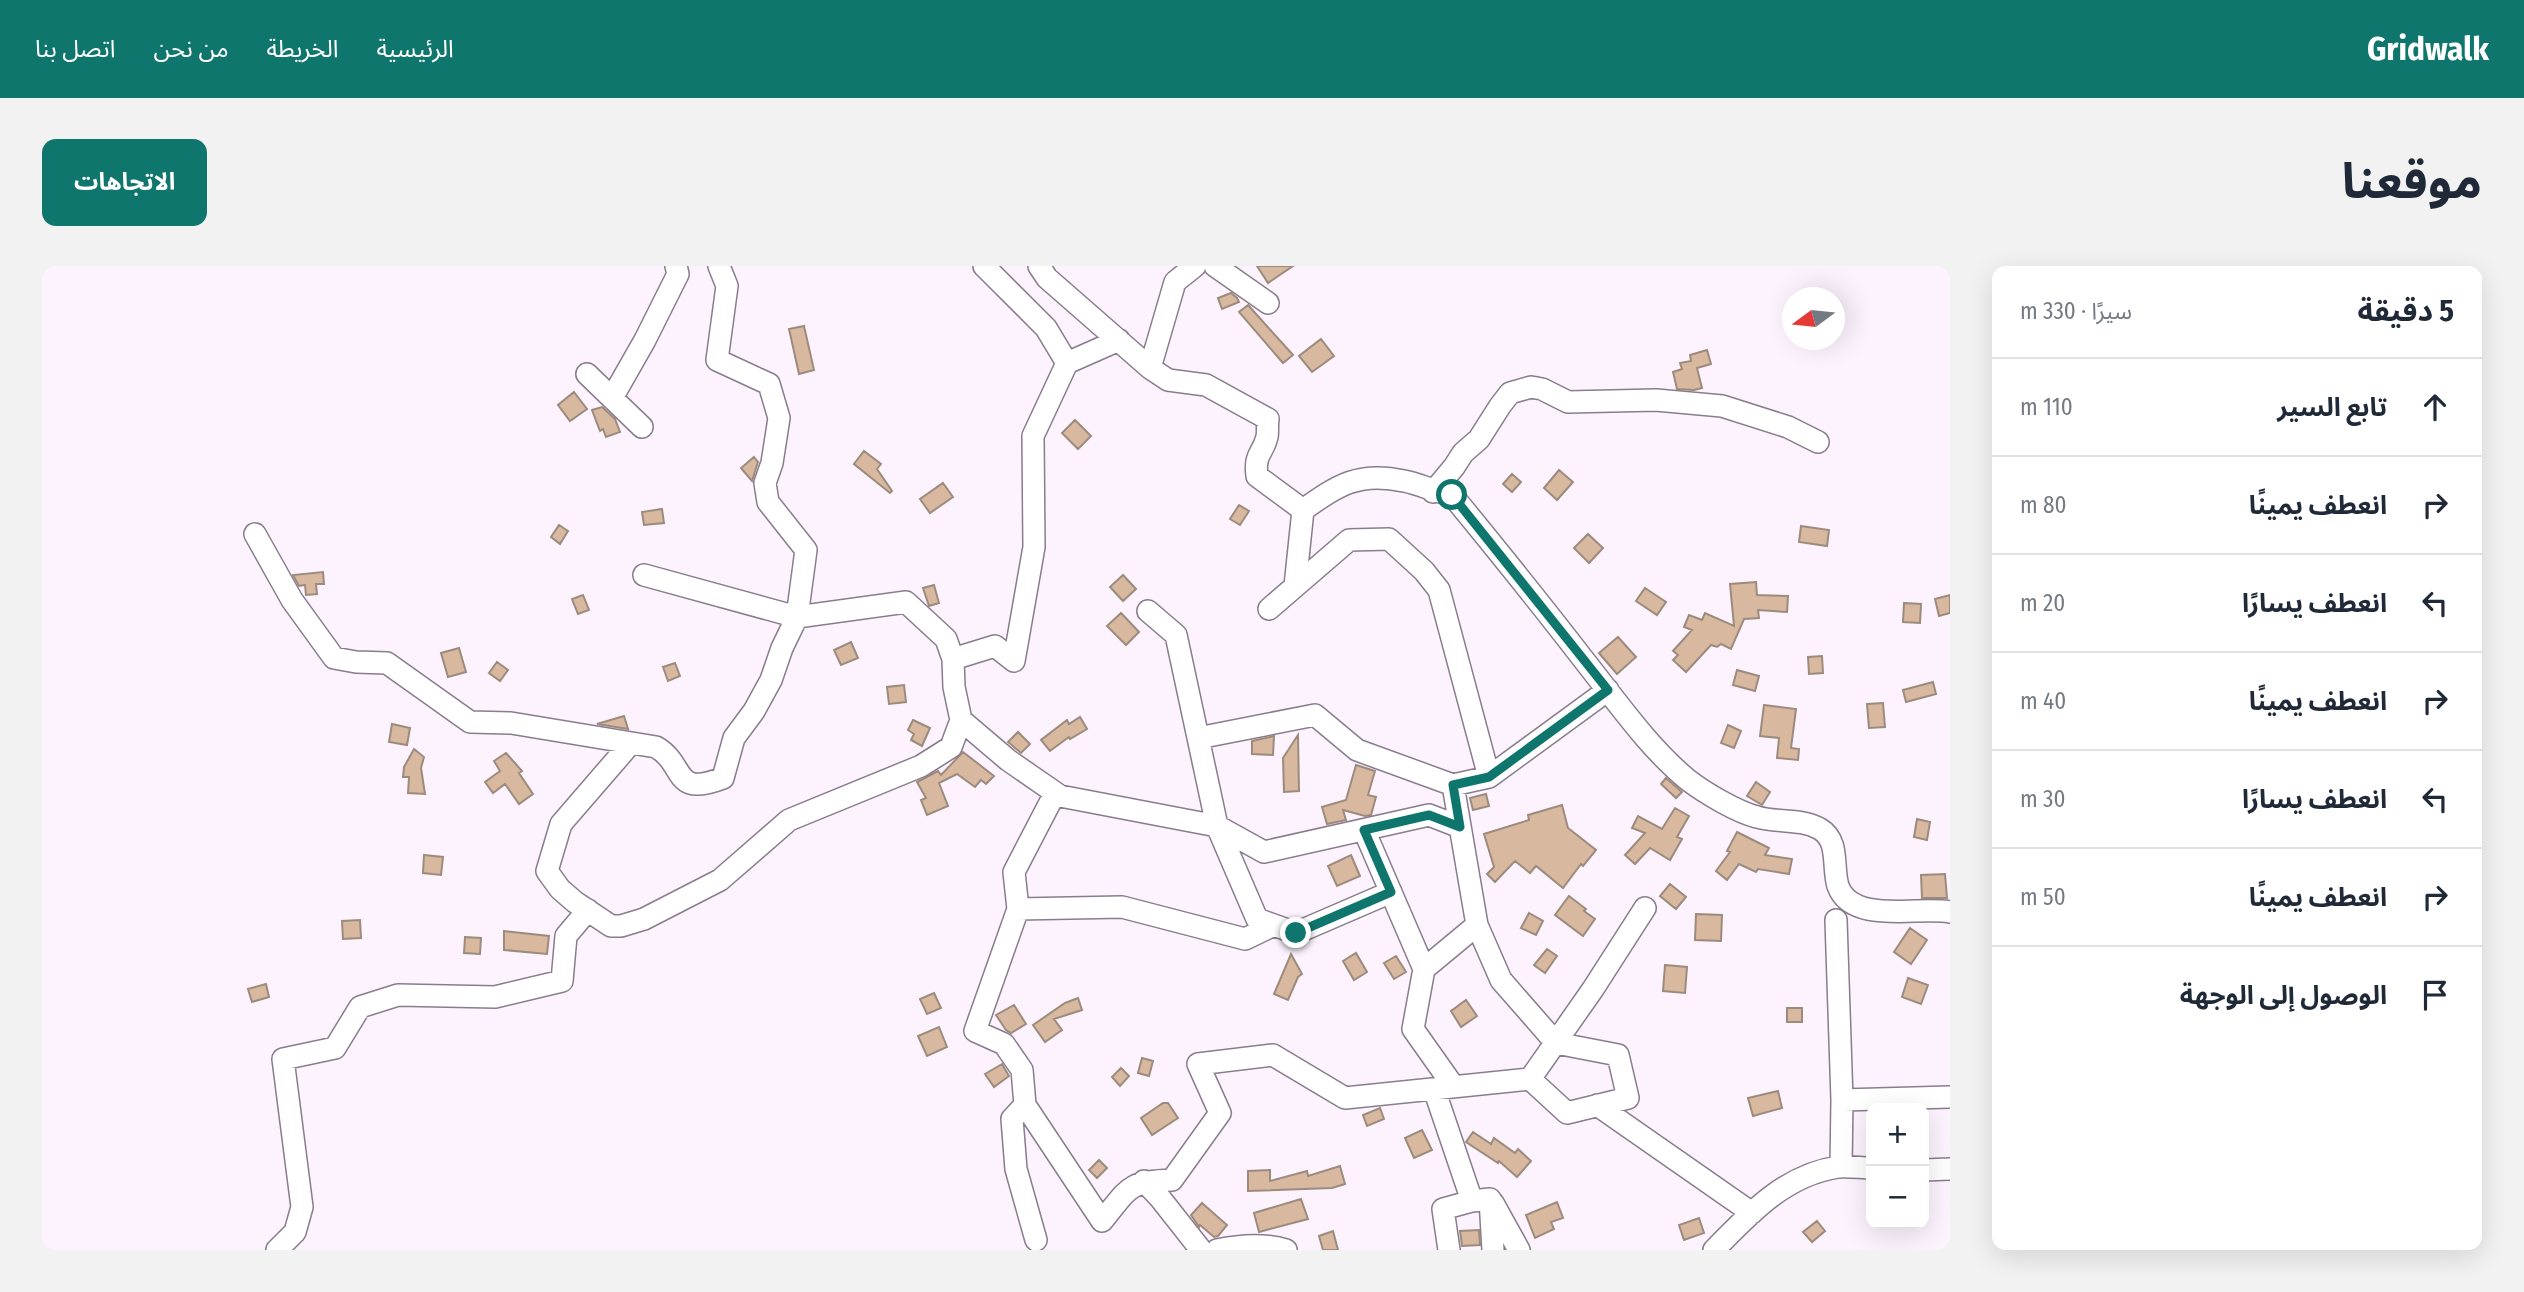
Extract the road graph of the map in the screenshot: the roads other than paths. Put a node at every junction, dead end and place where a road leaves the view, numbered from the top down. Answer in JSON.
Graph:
{"nodes":[{"id":1,"x":676,"y":266,"type":"edge"},
{"id":2,"x":719,"y":266,"type":"edge"},
{"id":3,"x":984,"y":266,"type":"edge"},
{"id":4,"x":1040,"y":266,"type":"edge"},
{"id":5,"x":1195,"y":266,"type":"edge"},
{"id":6,"x":1215,"y":266,"type":"edge"},
{"id":7,"x":1268,"y":303,"type":"dead end"},
{"id":8,"x":1119,"y":340,"type":"junction"},
{"id":9,"x":1067,"y":363,"type":"junction"},
{"id":10,"x":1150,"y":368,"type":"junction"},
{"id":11,"x":587,"y":374,"type":"dead end"},
{"id":12,"x":612,"y":398,"type":"junction"},
{"id":13,"x":642,"y":428,"type":"dead end"},
{"id":14,"x":1818,"y":442,"type":"dead end"},
{"id":15,"x":1433,"y":492,"type":"junction"},
{"id":16,"x":1303,"y":510,"type":"junction"},
{"id":17,"x":255,"y":534,"type":"dead end"},
{"id":18,"x":645,"y":575,"type":"dead end"},
{"id":19,"x":1296,"y":586,"type":"junction"},
{"id":20,"x":1269,"y":609,"type":"dead end"},
{"id":21,"x":1148,"y":611,"type":"dead end"},
{"id":22,"x":797,"y":617,"type":"junction"},
{"id":23,"x":953,"y":659,"type":"junction"},
{"id":24,"x":1608,"y":690,"type":"junction"},
{"id":25,"x":961,"y":720,"type":"junction"},
{"id":26,"x":1198,"y":738,"type":"junction"},
{"id":27,"x":631,"y":743,"type":"junction"},
{"id":28,"x":1489,"y":777,"type":"junction"},
{"id":29,"x":1453,"y":785,"type":"junction"},
{"id":30,"x":1055,"y":793,"type":"junction"},
{"id":31,"x":1217,"y":826,"type":"junction"},
{"id":32,"x":1460,"y":827,"type":"junction"},
{"id":33,"x":1364,"y":830,"type":"junction"},
{"id":34,"x":1391,"y":892,"type":"junction"},
{"id":35,"x":1645,"y":908,"type":"dead end"},
{"id":36,"x":1018,"y":909,"type":"junction"},
{"id":37,"x":588,"y":910,"type":"junction"},
{"id":38,"x":1950,"y":912,"type":"edge"},
{"id":39,"x":1836,"y":920,"type":"dead end"},
{"id":40,"x":1273,"y":925,"type":"junction"},
{"id":41,"x":1477,"y":925,"type":"junction"},
{"id":42,"x":1424,"y":969,"type":"junction"},
{"id":43,"x":1556,"y":1043,"type":"junction"},
{"id":44,"x":1530,"y":1079,"type":"junction"},
{"id":45,"x":1444,"y":1088,"type":"junction"},
{"id":46,"x":1950,"y":1097,"type":"edge"},
{"id":47,"x":1842,"y":1100,"type":"junction"},
{"id":48,"x":1026,"y":1105,"type":"junction"},
{"id":49,"x":1597,"y":1105,"type":"junction"},
{"id":50,"x":1841,"y":1167,"type":"junction"},
{"id":51,"x":1866,"y":1168,"type":"edge"},
{"id":52,"x":1950,"y":1169,"type":"edge"},
{"id":53,"x":1929,"y":1170,"type":"edge"},
{"id":54,"x":1144,"y":1181,"type":"junction"},
{"id":55,"x":1481,"y":1200,"type":"junction"},
{"id":56,"x":1752,"y":1213,"type":"junction"},
{"id":57,"x":1036,"y":1240,"type":"dead end"},
{"id":58,"x":277,"y":1250,"type":"edge"},
{"id":59,"x":1201,"y":1250,"type":"edge"},
{"id":60,"x":1217,"y":1250,"type":"edge"},
{"id":61,"x":1286,"y":1250,"type":"edge"},
{"id":62,"x":1449,"y":1250,"type":"edge"},
{"id":63,"x":1493,"y":1250,"type":"edge"},
{"id":64,"x":1520,"y":1250,"type":"edge"},
{"id":65,"x":1714,"y":1250,"type":"edge"}],
"edges":[{"from":1,"to":12,"type":"street"},
{"from":2,"to":22,"type":"street"},
{"from":3,"to":9,"type":"street"},
{"from":4,"to":8,"type":"street"},
{"from":5,"to":10,"type":"street"},
{"from":6,"to":7,"type":"street"},
{"from":8,"to":9,"type":"street"},
{"from":8,"to":10,"type":"street"},
{"from":9,"to":23,"type":"street"},
{"from":10,"to":16,"type":"street"},
{"from":11,"to":12,"type":"street"},
{"from":12,"to":13,"type":"street"},
{"from":14,"to":15,"type":"street"},
{"from":15,"to":16,"type":"street"},
{"from":15,"to":24,"type":"street"},
{"from":16,"to":19,"type":"street"},
{"from":17,"to":27,"type":"street"},
{"from":18,"to":22,"type":"street"},
{"from":19,"to":20,"type":"street"},
{"from":19,"to":28,"type":"street"},
{"from":21,"to":26,"type":"street"},
{"from":22,"to":23,"type":"street"},
{"from":22,"to":27,"type":"street"},
{"from":23,"to":25,"type":"street"},
{"from":24,"to":28,"type":"street"},
{"from":24,"to":38,"type":"street"},
{"from":25,"to":30,"type":"street"},
{"from":25,"to":37,"type":"street"},
{"from":26,"to":29,"type":"street"},
{"from":26,"to":31,"type":"street"},
{"from":27,"to":37,"type":"street"},
{"from":28,"to":29,"type":"street"},
{"from":29,"to":32,"type":"street"},
{"from":30,"to":31,"type":"street"},
{"from":30,"to":36,"type":"street"},
{"from":31,"to":33,"type":"street"},
{"from":31,"to":40,"type":"street"},
{"from":32,"to":33,"type":"street"},
{"from":32,"to":41,"type":"street"},
{"from":33,"to":34,"type":"street"},
{"from":34,"to":40,"type":"street"},
{"from":34,"to":42,"type":"street"},
{"from":35,"to":43,"type":"street"},
{"from":36,"to":40,"type":"street"},
{"from":36,"to":48,"type":"street"},
{"from":37,"to":58,"type":"street"},
{"from":39,"to":47,"type":"street"},
{"from":41,"to":42,"type":"street"},
{"from":41,"to":43,"type":"street"},
{"from":42,"to":45,"type":"street"},
{"from":43,"to":44,"type":"street"},
{"from":43,"to":49,"type":"street"},
{"from":44,"to":45,"type":"street"},
{"from":44,"to":49,"type":"street"},
{"from":45,"to":54,"type":"street"},
{"from":45,"to":55,"type":"street"},
{"from":46,"to":47,"type":"street"},
{"from":47,"to":50,"type":"street"},
{"from":48,"to":54,"type":"street"},
{"from":48,"to":57,"type":"street"},
{"from":49,"to":56,"type":"street"},
{"from":50,"to":51,"type":"street"},
{"from":50,"to":56,"type":"street"},
{"from":52,"to":53,"type":"street"},
{"from":54,"to":59,"type":"street"},
{"from":55,"to":62,"type":"street"},
{"from":55,"to":63,"type":"street"},
{"from":55,"to":64,"type":"street"},
{"from":56,"to":65,"type":"street"},
{"from":60,"to":61,"type":"street"}]}
